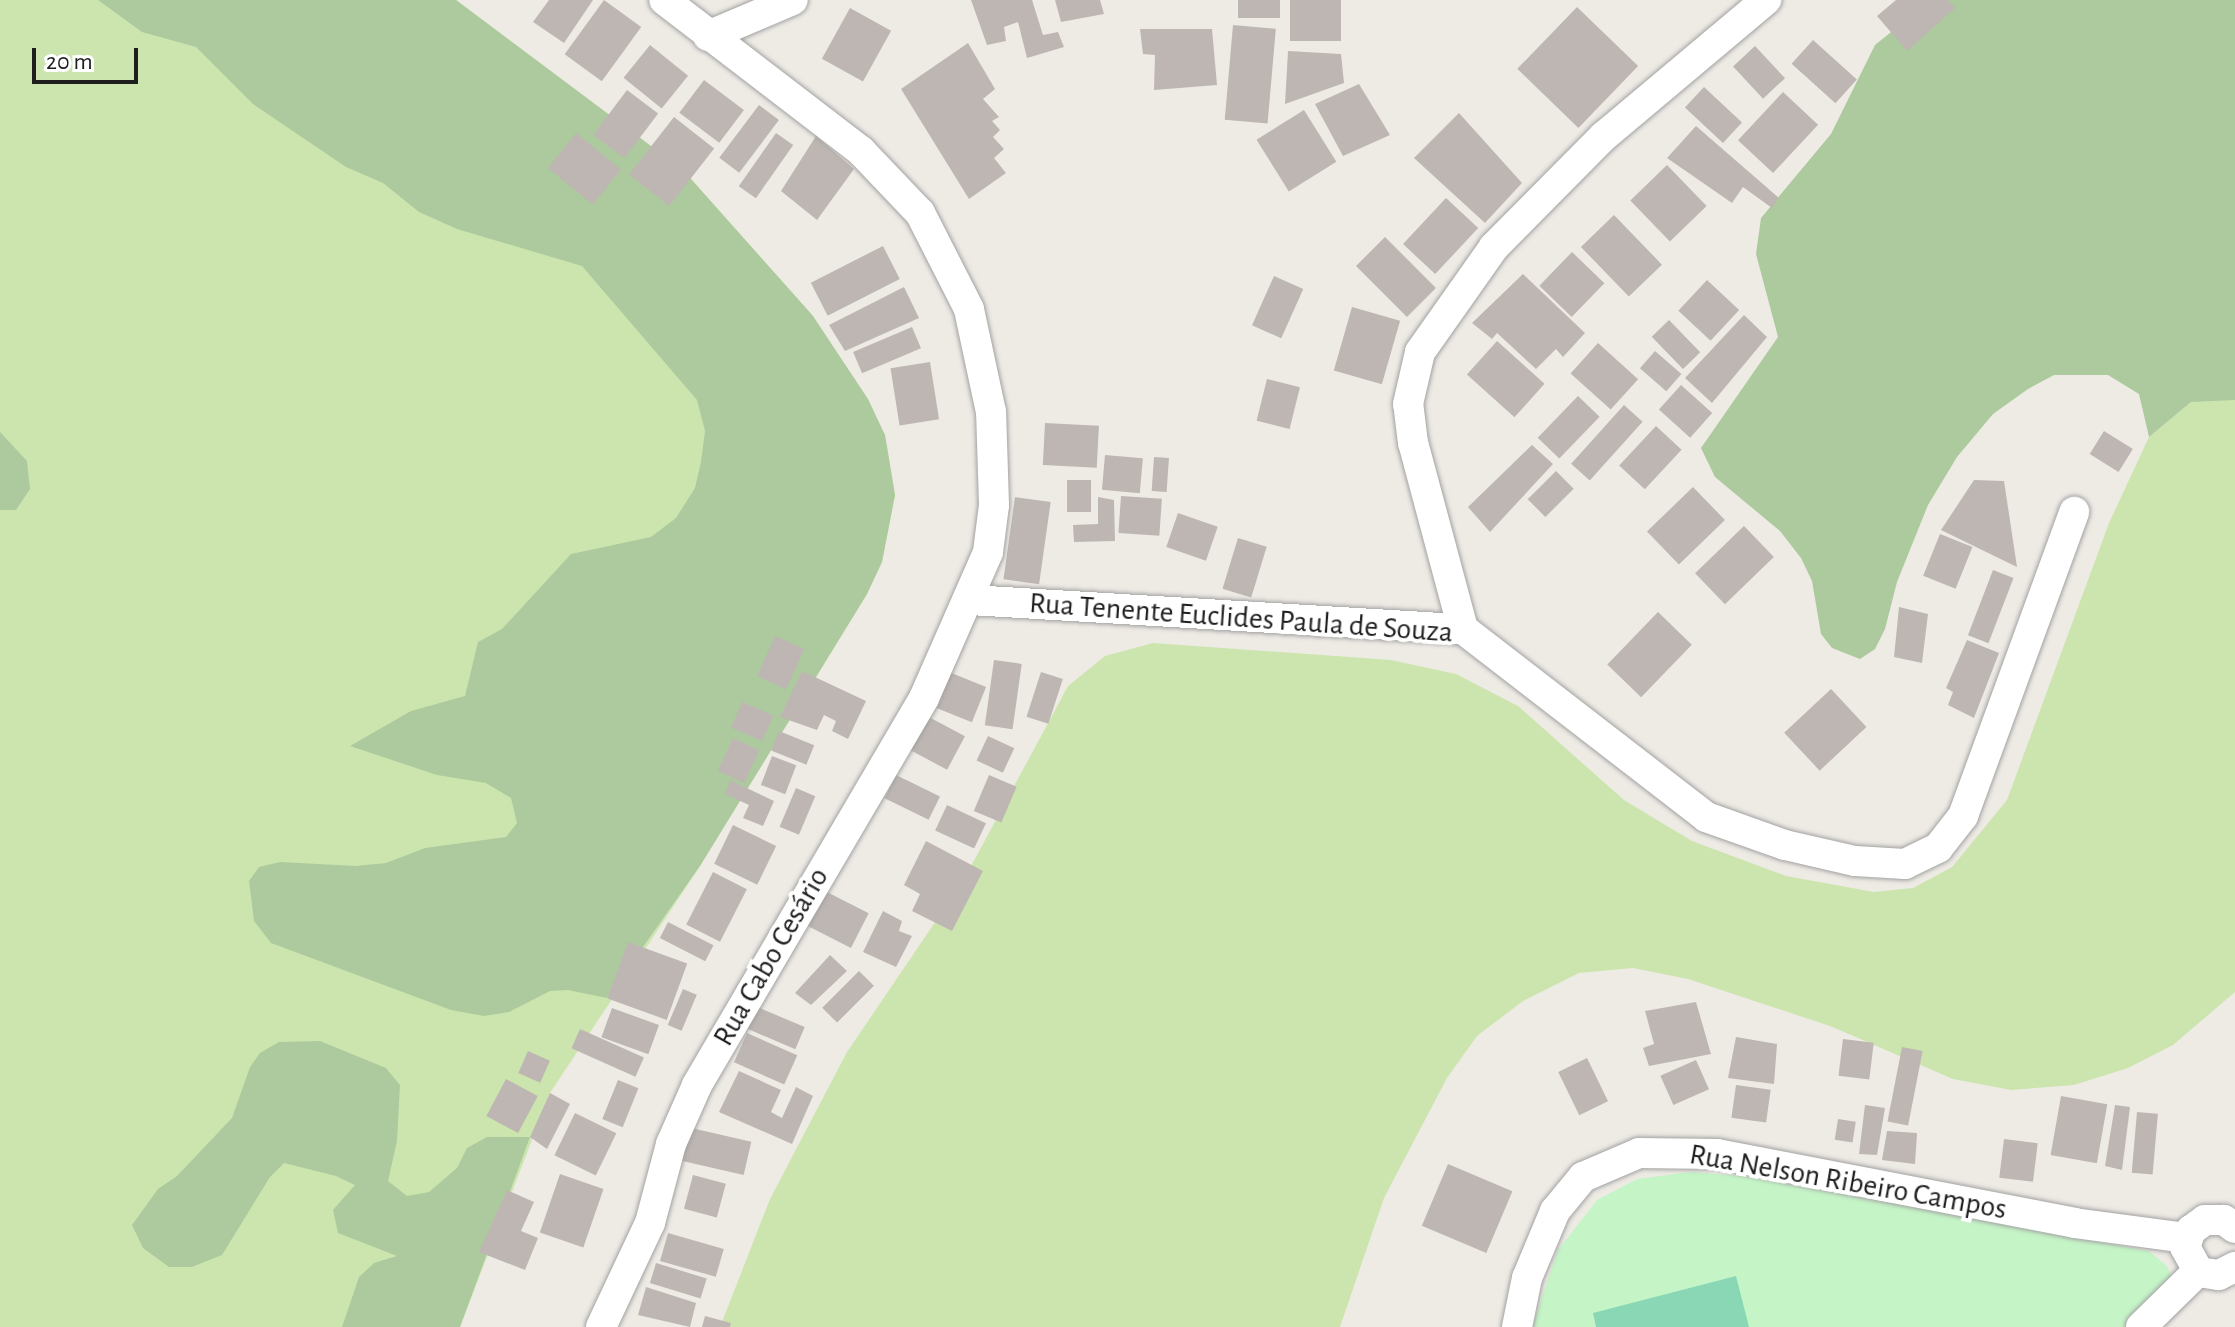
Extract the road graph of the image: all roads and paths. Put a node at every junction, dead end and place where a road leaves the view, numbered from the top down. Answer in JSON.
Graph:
{"nodes":[{"id":1,"x":664,"y":0,"type":"edge"},
{"id":2,"x":793,"y":0,"type":"edge"},
{"id":3,"x":1759,"y":4,"type":"edge"},
{"id":4,"x":708,"y":36,"type":"junction"},
{"id":5,"x":2074,"y":512,"type":"dead end"},
{"id":6,"x":970,"y":600,"type":"junction"},
{"id":7,"x":1463,"y":629,"type":"junction"},
{"id":8,"x":2231,"y":1216,"type":"edge"},
{"id":9,"x":2187,"y":1238,"type":"junction"},
{"id":10,"x":2235,"y":1267,"type":"edge"},
{"id":11,"x":2198,"y":1271,"type":"junction"},
{"id":12,"x":601,"y":1327,"type":"edge"},
{"id":13,"x":1517,"y":1327,"type":"edge"},
{"id":14,"x":2141,"y":1327,"type":"edge"}],
"edges":[{"from":1,"to":4,"type":"street","name":"Rua Cabo Cesário"},
{"from":2,"to":4,"type":"street"},
{"from":3,"to":7,"type":"street"},
{"from":4,"to":6,"type":"street","name":"Rua Cabo Cesário"},
{"from":5,"to":7,"type":"street","name":"Rua Tenente Euclides Paula de Souza"},
{"from":6,"to":7,"type":"street","name":"Rua Tenente Euclides Paula de Souza"},
{"from":6,"to":12,"type":"street","name":"Rua Cabo Cesário"},
{"from":8,"to":9,"type":"street"},
{"from":9,"to":11,"type":"street"},
{"from":9,"to":13,"type":"street","name":"Rua Nelson Ribeiro Campos"},
{"from":10,"to":11,"type":"street"},
{"from":11,"to":14,"type":"street"}]}
